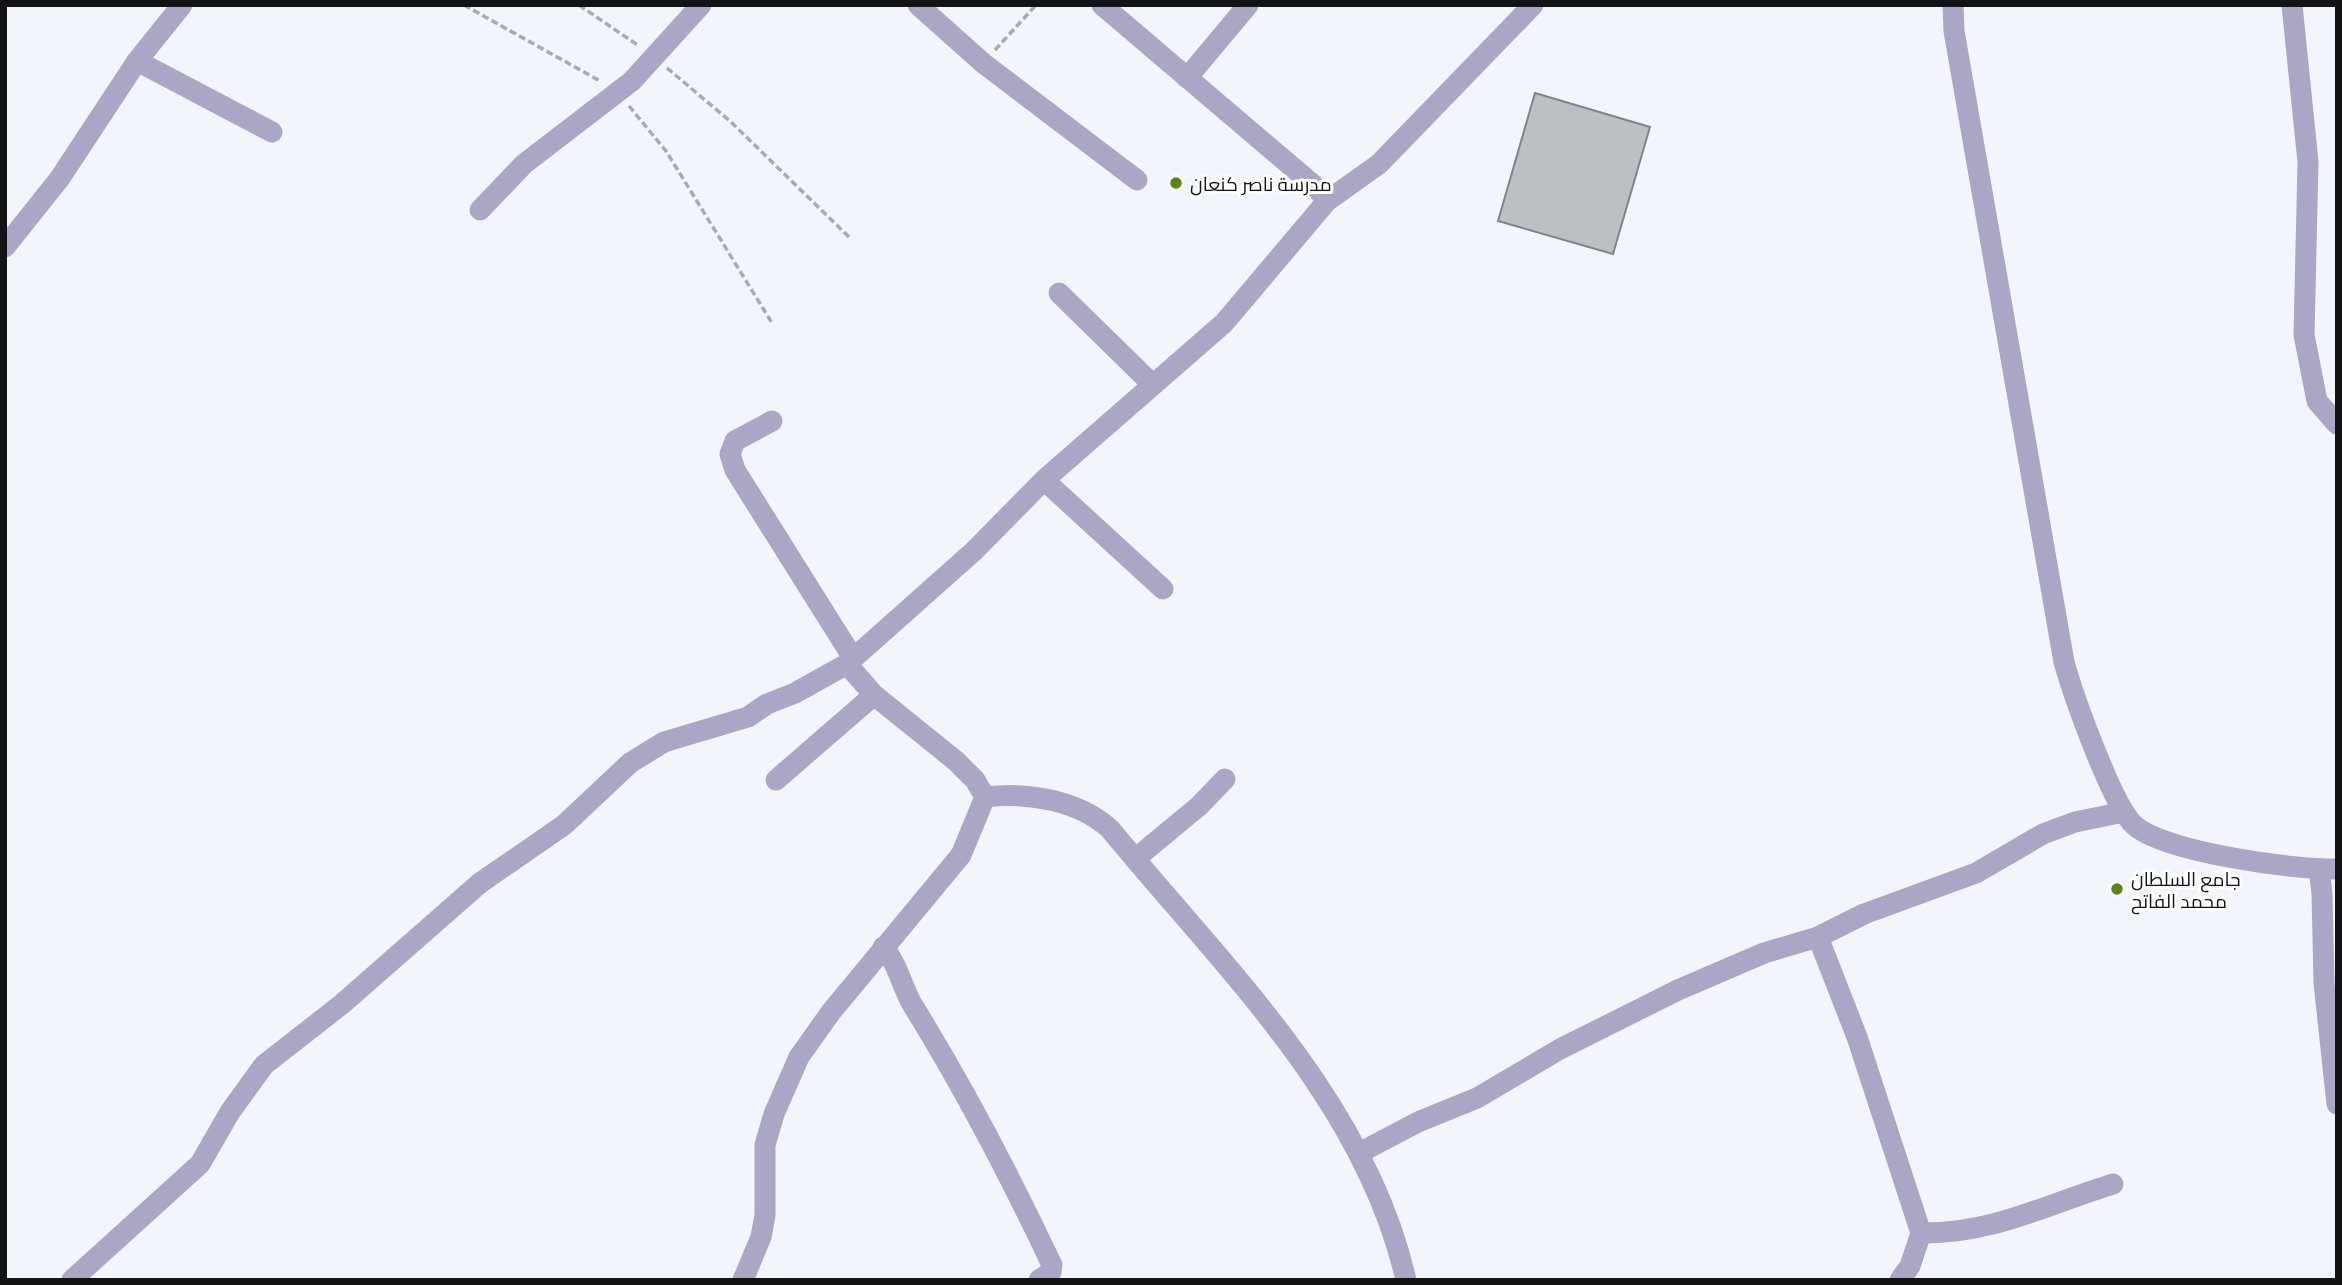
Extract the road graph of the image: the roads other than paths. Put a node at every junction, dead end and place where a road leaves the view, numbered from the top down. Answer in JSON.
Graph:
{"nodes":[{"id":1,"x":182,"y":5,"type":"edge"},
{"id":2,"x":701,"y":5,"type":"edge"},
{"id":3,"x":918,"y":5,"type":"edge"},
{"id":4,"x":1102,"y":5,"type":"edge"},
{"id":5,"x":1248,"y":5,"type":"edge"},
{"id":6,"x":1533,"y":5,"type":"edge"},
{"id":7,"x":1953,"y":5,"type":"edge"},
{"id":8,"x":2292,"y":5,"type":"edge"},
{"id":9,"x":137,"y":61,"type":"junction"},
{"id":10,"x":1187,"y":78,"type":"junction"},
{"id":11,"x":272,"y":132,"type":"dead end"},
{"id":12,"x":1138,"y":180,"type":"dead end"},
{"id":13,"x":1327,"y":201,"type":"junction"},
{"id":14,"x":480,"y":210,"type":"dead end"},
{"id":15,"x":5,"y":247,"type":"edge"},
{"id":16,"x":1059,"y":293,"type":"dead end"},
{"id":17,"x":1152,"y":384,"type":"junction"},
{"id":18,"x":772,"y":421,"type":"dead end"},
{"id":19,"x":2337,"y":424,"type":"edge"},
{"id":20,"x":1045,"y":480,"type":"junction"},
{"id":21,"x":1163,"y":589,"type":"dead end"},
{"id":22,"x":850,"y":661,"type":"junction"},
{"id":23,"x":874,"y":695,"type":"junction"},
{"id":24,"x":1225,"y":779,"type":"dead end"},
{"id":25,"x":776,"y":780,"type":"dead end"},
{"id":26,"x":985,"y":797,"type":"junction"},
{"id":27,"x":2124,"y":812,"type":"junction"},
{"id":28,"x":1135,"y":859,"type":"junction"},
{"id":29,"x":2328,"y":869,"type":"edge"},
{"id":30,"x":1818,"y":937,"type":"junction"},
{"id":31,"x":883,"y":947,"type":"junction"},
{"id":32,"x":2337,"y":1104,"type":"edge"},
{"id":33,"x":1359,"y":1153,"type":"junction"},
{"id":34,"x":2113,"y":1184,"type":"dead end"},
{"id":35,"x":1921,"y":1233,"type":"junction"},
{"id":36,"x":72,"y":1280,"type":"edge"},
{"id":37,"x":743,"y":1280,"type":"edge"},
{"id":38,"x":1039,"y":1280,"type":"edge"},
{"id":39,"x":1406,"y":1280,"type":"edge"},
{"id":40,"x":1900,"y":1280,"type":"edge"}],
"edges":[{"from":1,"to":9,"type":"street"},
{"from":2,"to":14,"type":"street"},
{"from":3,"to":12,"type":"street"},
{"from":4,"to":10,"type":"street"},
{"from":5,"to":10,"type":"street"},
{"from":6,"to":13,"type":"street"},
{"from":7,"to":27,"type":"street"},
{"from":8,"to":19,"type":"street"},
{"from":9,"to":11,"type":"street"},
{"from":9,"to":15,"type":"street"},
{"from":10,"to":13,"type":"street"},
{"from":13,"to":17,"type":"street"},
{"from":16,"to":17,"type":"street"},
{"from":17,"to":20,"type":"street"},
{"from":18,"to":22,"type":"street"},
{"from":20,"to":21,"type":"street"},
{"from":20,"to":22,"type":"street"},
{"from":22,"to":23,"type":"street"},
{"from":22,"to":36,"type":"street"},
{"from":23,"to":25,"type":"street"},
{"from":23,"to":26,"type":"street"},
{"from":24,"to":28,"type":"street"},
{"from":26,"to":28,"type":"street"},
{"from":26,"to":31,"type":"street"},
{"from":27,"to":29,"type":"street"},
{"from":27,"to":30,"type":"street"},
{"from":28,"to":33,"type":"street"},
{"from":29,"to":32,"type":"street"},
{"from":30,"to":33,"type":"street"},
{"from":30,"to":35,"type":"street"},
{"from":31,"to":37,"type":"street"},
{"from":31,"to":38,"type":"street"},
{"from":33,"to":39,"type":"street"},
{"from":34,"to":35,"type":"street"},
{"from":35,"to":40,"type":"street"}]}
